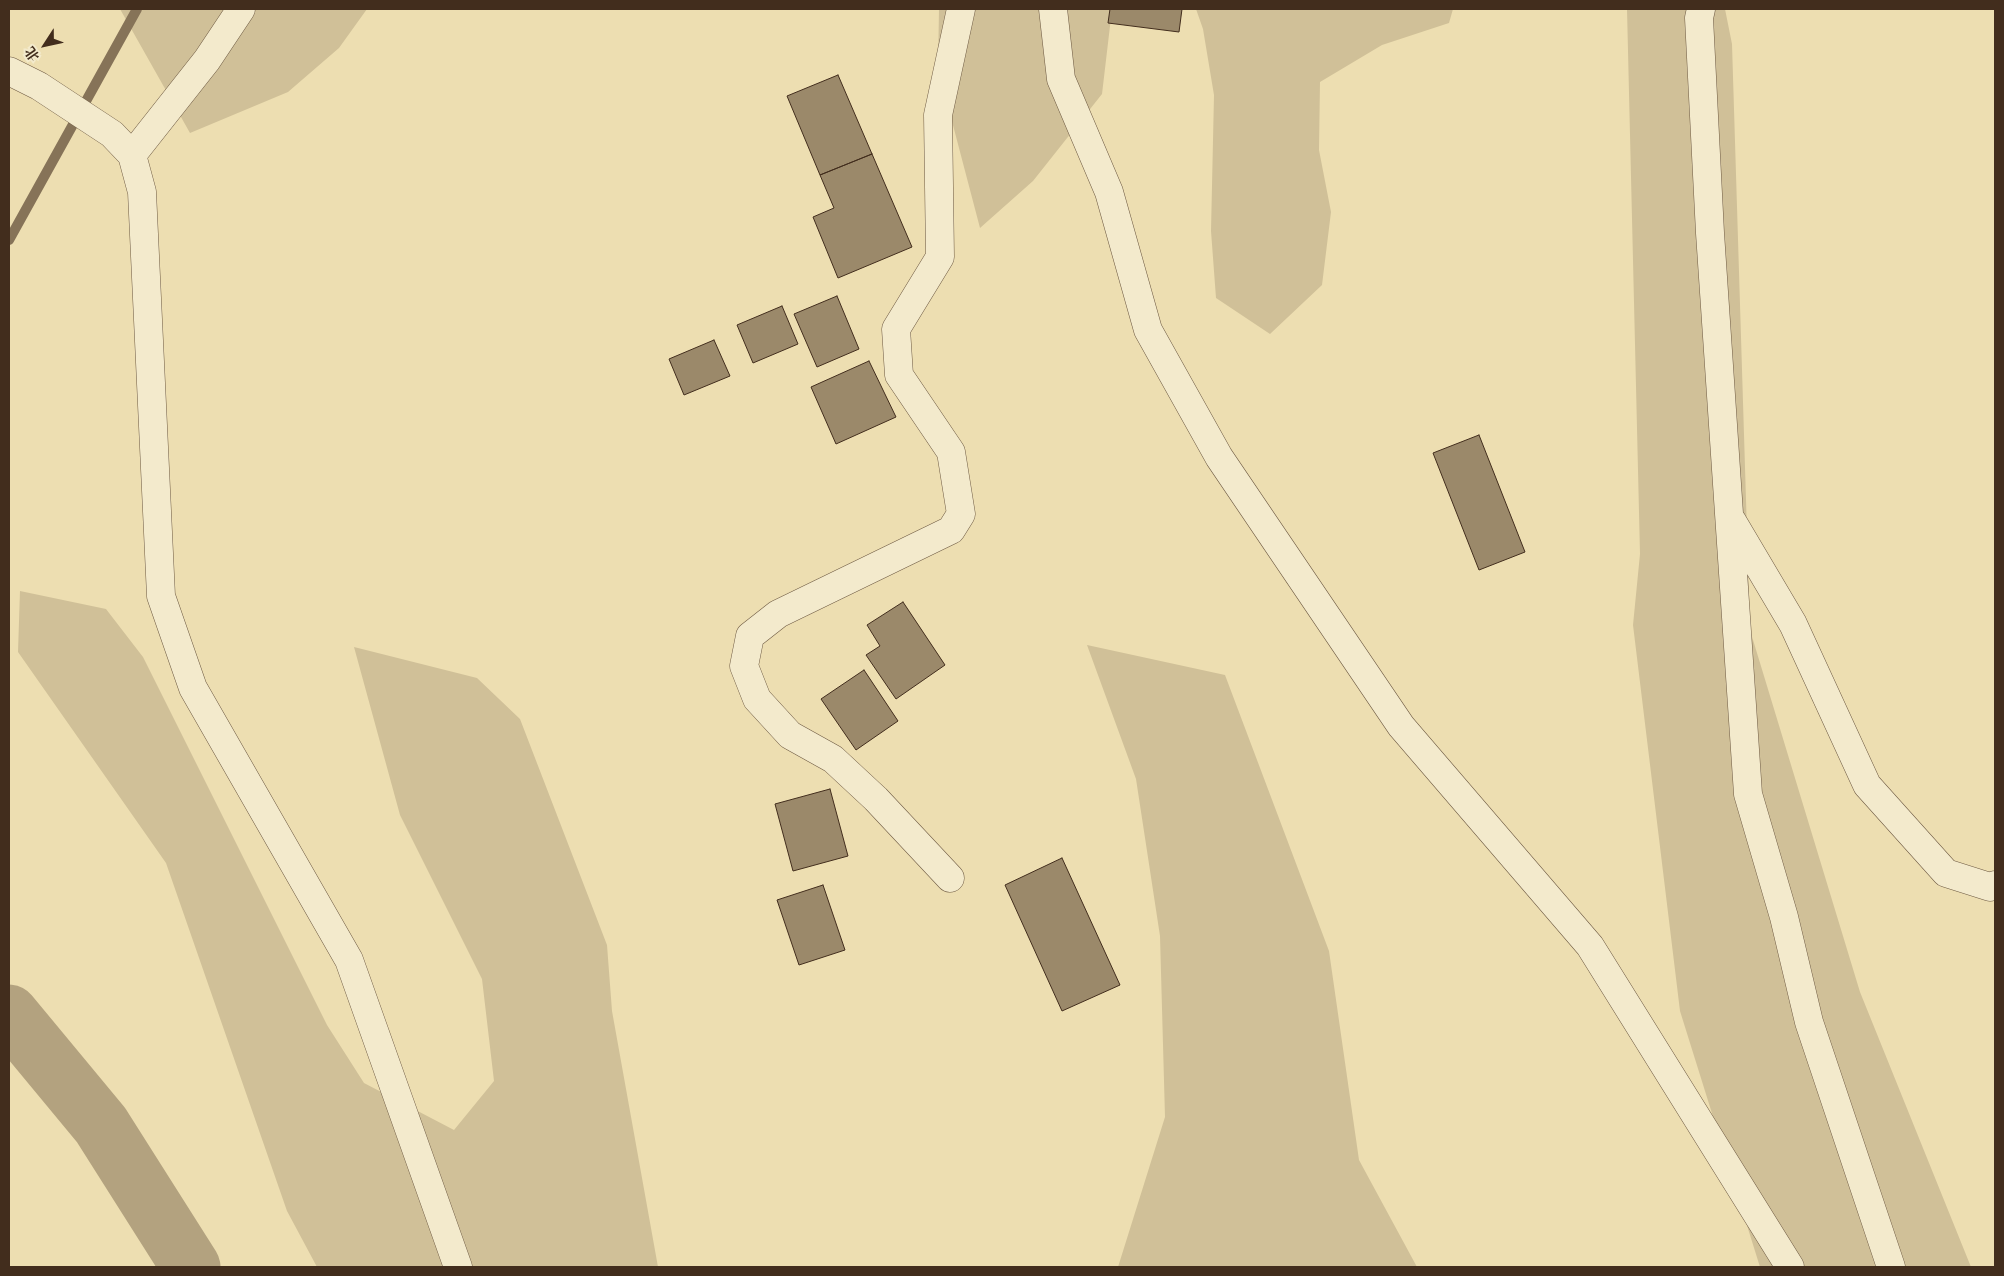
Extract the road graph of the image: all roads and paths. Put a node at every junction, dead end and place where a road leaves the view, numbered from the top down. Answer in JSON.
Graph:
{"nodes":[{"id":1,"x":241,"y":9,"type":"edge"},
{"id":2,"x":961,"y":9,"type":"edge"},
{"id":3,"x":1053,"y":9,"type":"edge"},
{"id":4,"x":1701,"y":9,"type":"edge"},
{"id":5,"x":9,"y":71,"type":"edge"},
{"id":6,"x":132,"y":155,"type":"junction"},
{"id":7,"x":1729,"y":515,"type":"junction"},
{"id":8,"x":950,"y":878,"type":"dead end"},
{"id":9,"x":1995,"y":885,"type":"edge"},
{"id":10,"x":458,"y":1267,"type":"edge"},
{"id":11,"x":1790,"y":1267,"type":"edge"},
{"id":12,"x":1891,"y":1267,"type":"edge"}],
"edges":[{"from":1,"to":6,"type":"street"},
{"from":2,"to":8,"type":"street"},
{"from":3,"to":11,"type":"street"},
{"from":4,"to":7,"type":"street"},
{"from":5,"to":6,"type":"street"},
{"from":6,"to":10,"type":"street"},
{"from":7,"to":9,"type":"street"},
{"from":7,"to":12,"type":"street"}]}
